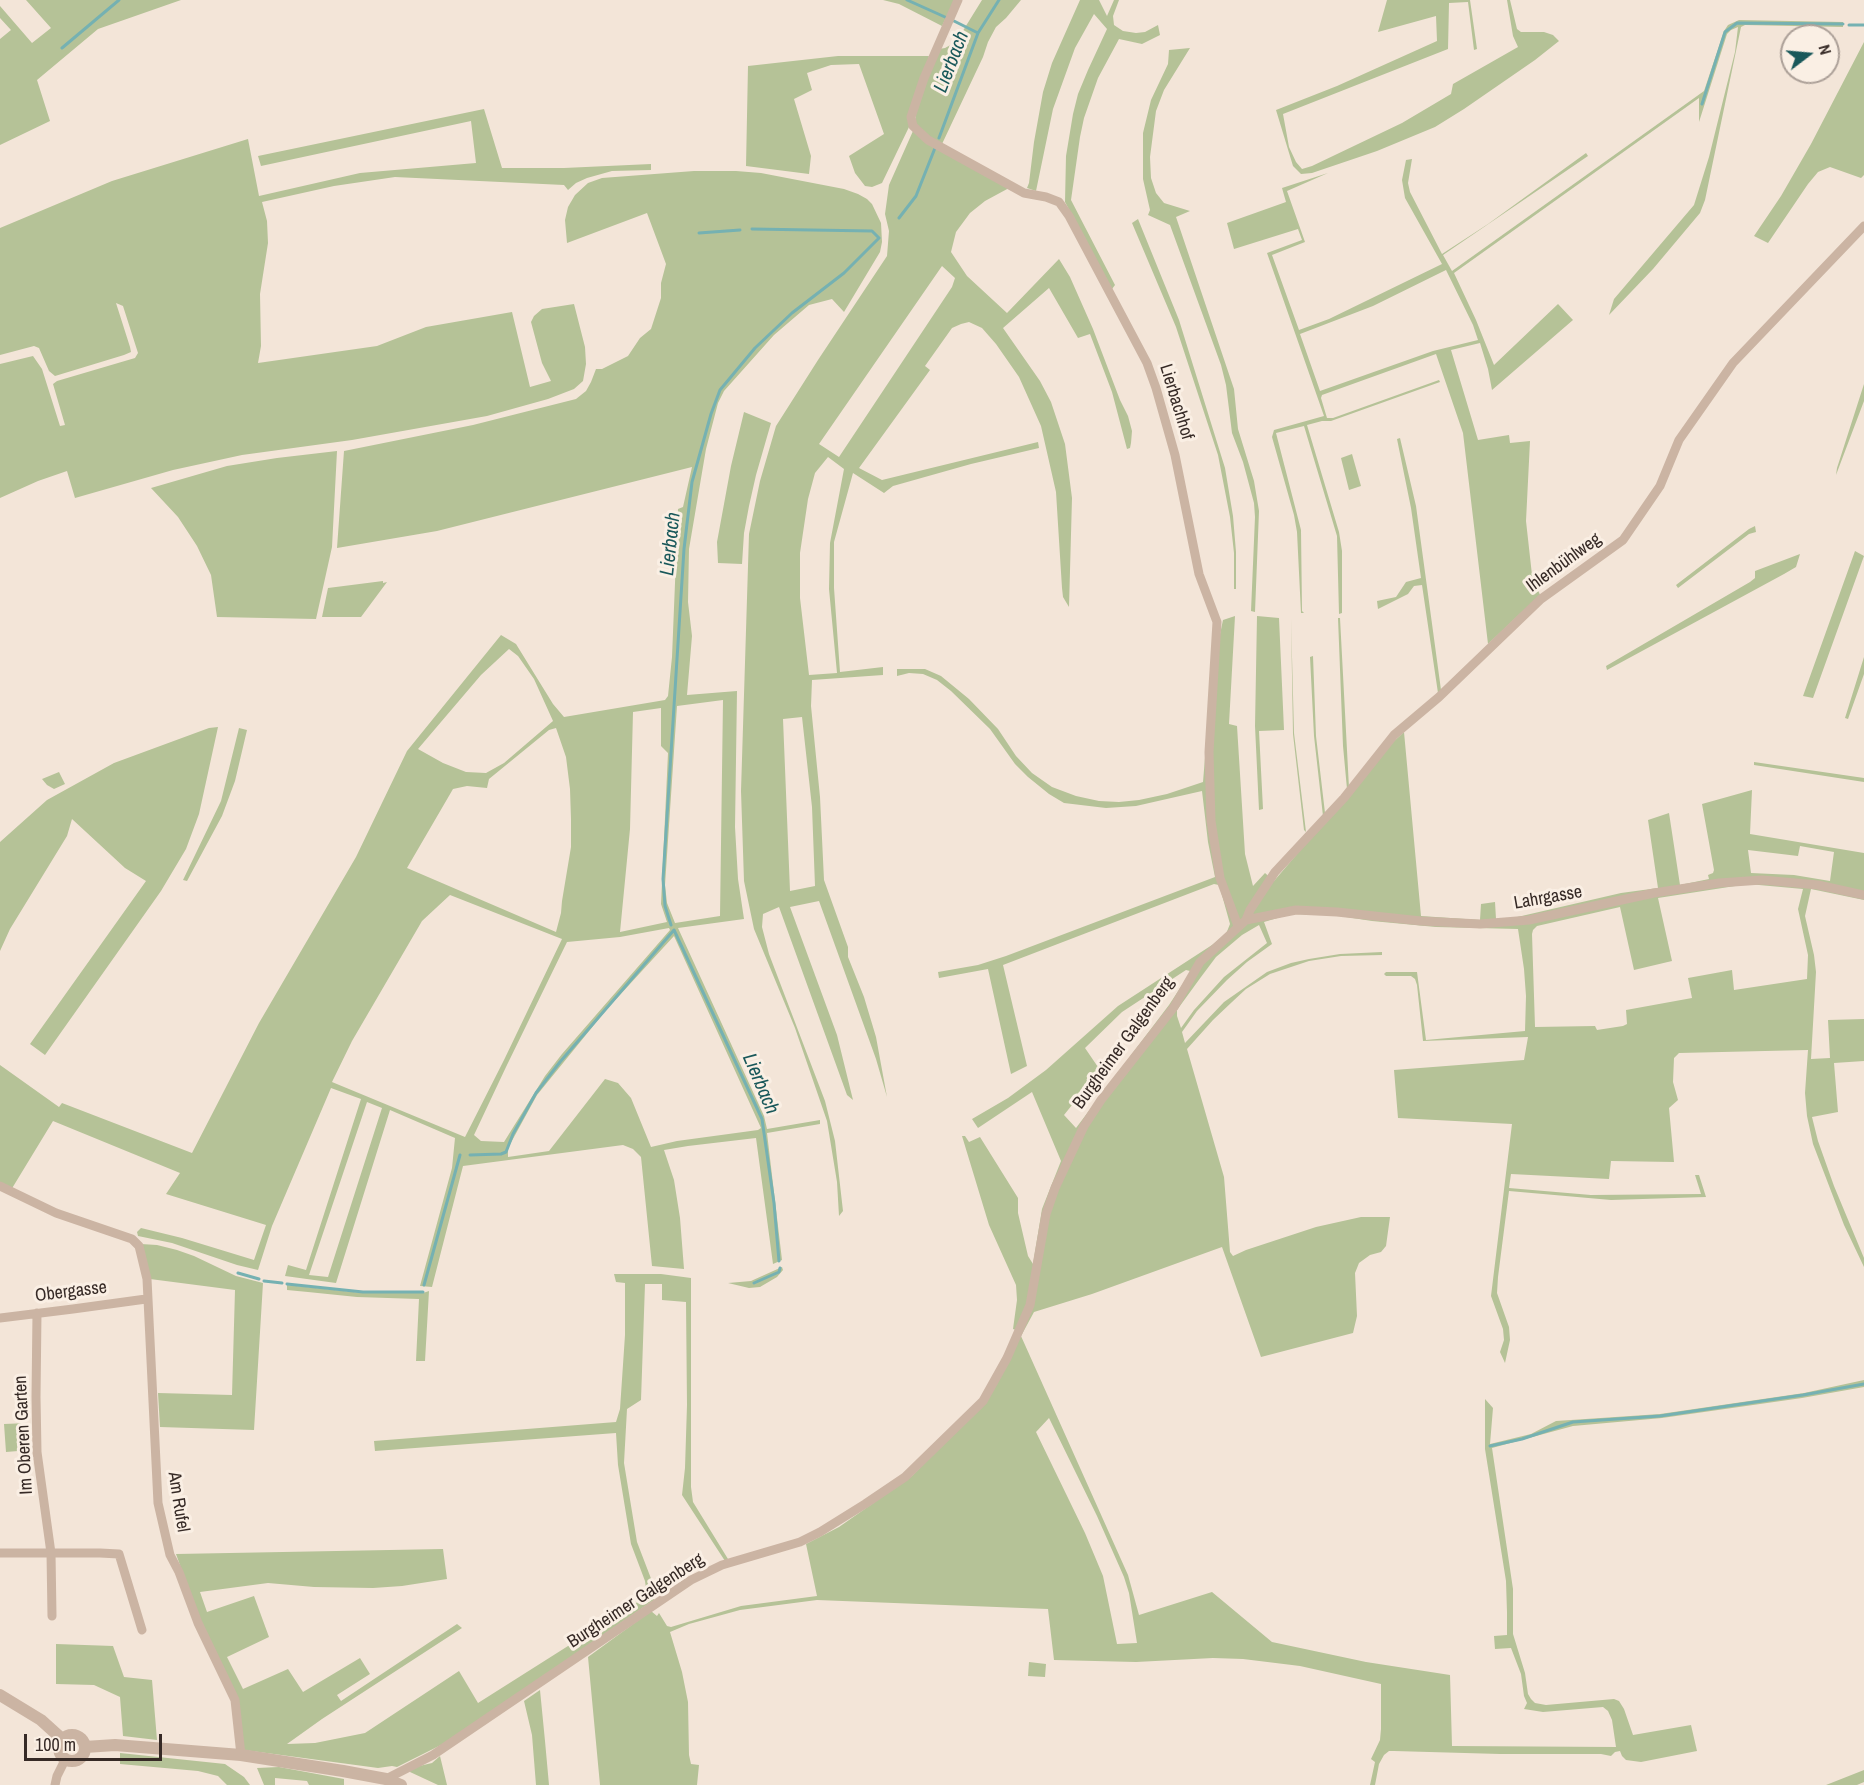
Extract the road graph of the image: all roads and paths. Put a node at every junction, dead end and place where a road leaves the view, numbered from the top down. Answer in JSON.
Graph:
{"nodes":[{"id":1,"x":958,"y":0,"type":"edge"},
{"id":2,"x":1864,"y":226,"type":"edge"},
{"id":3,"x":1864,"y":895,"type":"edge"},
{"id":4,"x":1254,"y":904,"type":"junction"},
{"id":5,"x":1262,"y":916,"type":"junction"},
{"id":6,"x":1242,"y":923,"type":"junction"},
{"id":7,"x":0,"y":1186,"type":"edge"},
{"id":8,"x":146,"y":1299,"type":"junction"},
{"id":9,"x":37,"y":1313,"type":"junction"},
{"id":10,"x":0,"y":1318,"type":"edge"},
{"id":11,"x":0,"y":1552,"type":"edge"},
{"id":12,"x":51,"y":1553,"type":"junction"},
{"id":13,"x":52,"y":1616,"type":"dead end"},
{"id":14,"x":142,"y":1630,"type":"dead end"},
{"id":15,"x":0,"y":1695,"type":"edge"},
{"id":16,"x":62,"y":1739,"type":"junction"},
{"id":17,"x":85,"y":1747,"type":"junction"},
{"id":18,"x":241,"y":1755,"type":"junction"},
{"id":19,"x":66,"y":1760,"type":"junction"},
{"id":20,"x":386,"y":1779,"type":"junction"},
{"id":21,"x":55,"y":1785,"type":"edge"},
{"id":22,"x":401,"y":1785,"type":"edge"}],
"edges":[{"from":1,"to":6,"type":"street","name":"Lierbachhof"},
{"from":2,"to":4,"type":"street","name":"Ihlenbühlweg"},
{"from":3,"to":5,"type":"street","name":"Lahrgasse"},
{"from":4,"to":5,"type":"street"},
{"from":4,"to":6,"type":"street","name":"Ihlenbühlweg"},
{"from":5,"to":6,"type":"street","name":"Lahrgasse"},
{"from":6,"to":20,"type":"street","name":"Burgheimer Galgenberg"},
{"from":7,"to":8,"type":"street","name":"Am Rufel"},
{"from":8,"to":9,"type":"street","name":"Obergasse"},
{"from":8,"to":18,"type":"street","name":"Am Rufel"},
{"from":9,"to":10,"type":"street","name":"Obergasse"},
{"from":9,"to":12,"type":"street","name":"Im Oberen Garten"},
{"from":11,"to":12,"type":"street"},
{"from":12,"to":13,"type":"street","name":"Im Oberen Garten"},
{"from":12,"to":14,"type":"street"},
{"from":15,"to":16,"type":"street"},
{"from":16,"to":17,"type":"street"},
{"from":16,"to":19,"type":"street"},
{"from":17,"to":18,"type":"street"},
{"from":17,"to":19,"type":"street"},
{"from":18,"to":20,"type":"street"},
{"from":19,"to":21,"type":"street"},
{"from":20,"to":22,"type":"street"}]}
